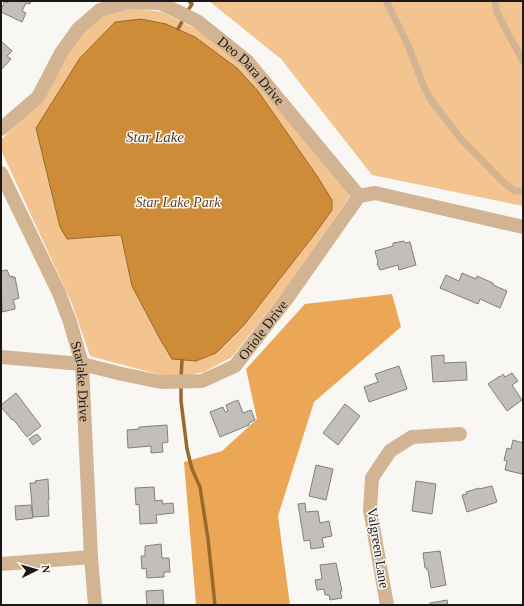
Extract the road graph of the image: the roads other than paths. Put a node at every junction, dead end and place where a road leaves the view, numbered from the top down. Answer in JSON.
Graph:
{"nodes":[{"id":1,"x":386,"y":1,"type":"edge"},
{"id":2,"x":495,"y":1,"type":"edge"},
{"id":3,"x":160,"y":2,"type":"edge"},
{"id":4,"x":523,"y":61,"type":"edge"},
{"id":5,"x":1,"y":129,"type":"edge"},
{"id":6,"x":1,"y":173,"type":"edge"},
{"id":7,"x":523,"y":191,"type":"edge"},
{"id":8,"x":359,"y":196,"type":"junction"},
{"id":9,"x":523,"y":227,"type":"edge"},
{"id":10,"x":1,"y":357,"type":"edge"},
{"id":11,"x":82,"y":364,"type":"junction"},
{"id":12,"x":460,"y":434,"type":"dead end"},
{"id":13,"x":91,"y":557,"type":"junction"},
{"id":14,"x":1,"y":564,"type":"edge"},
{"id":15,"x":95,"y":605,"type":"edge"},
{"id":16,"x":386,"y":605,"type":"edge"}],
"edges":[{"from":1,"to":7,"type":"lane"},
{"from":2,"to":4,"type":"lane"},
{"from":3,"to":5,"type":"street","name":"Deo Dara Drive"},
{"from":3,"to":8,"type":"street","name":"Deo Dara Drive"},
{"from":6,"to":11,"type":"street","name":"Starlake Drive"},
{"from":8,"to":9,"type":"street"},
{"from":8,"to":11,"type":"street","name":"Oriole Drive"},
{"from":10,"to":11,"type":"street","name":"Oriole Drive"},
{"from":11,"to":13,"type":"street","name":"Starlake Drive"},
{"from":12,"to":16,"type":"street","name":"Valgreen Lane"},
{"from":13,"to":14,"type":"street"},
{"from":13,"to":15,"type":"street","name":"Starlake Drive"}]}
